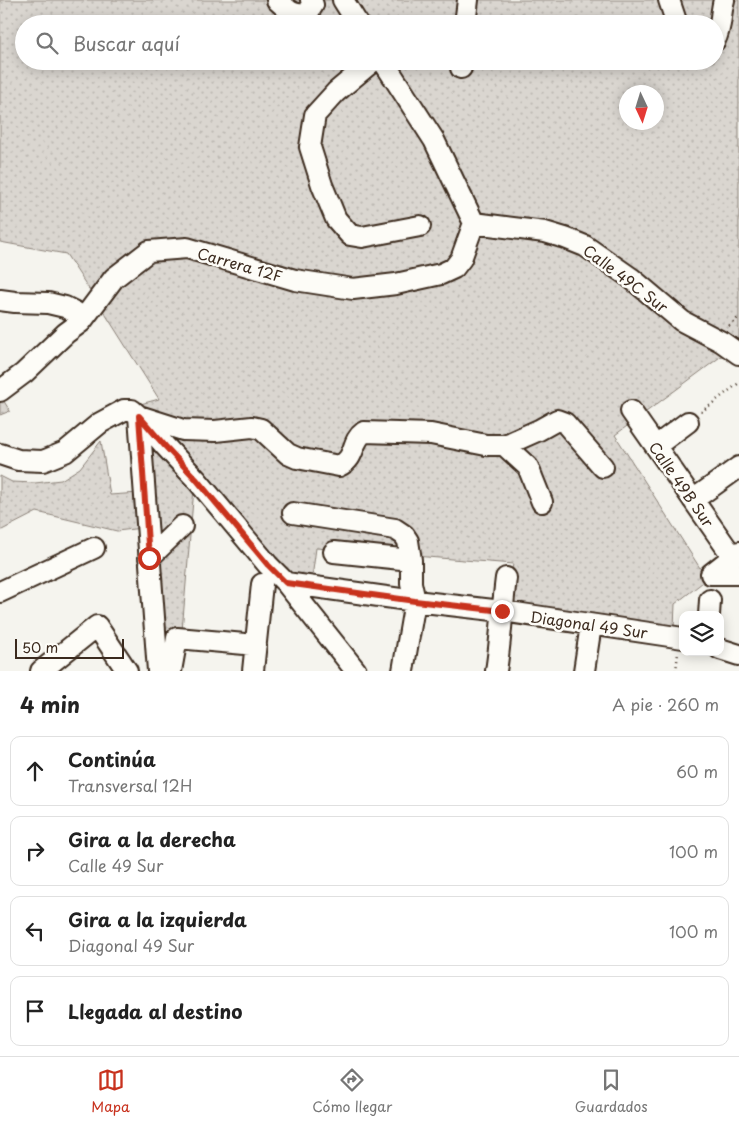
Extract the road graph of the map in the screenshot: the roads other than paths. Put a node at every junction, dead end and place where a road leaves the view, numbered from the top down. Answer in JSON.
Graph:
{"nodes":[{"id":1,"x":276,"y":0,"type":"edge"},
{"id":2,"x":311,"y":0,"type":"edge"},
{"id":3,"x":343,"y":0,"type":"edge"},
{"id":4,"x":468,"y":0,"type":"edge"},
{"id":5,"x":669,"y":0,"type":"edge"},
{"id":6,"x":724,"y":0,"type":"edge"},
{"id":7,"x":298,"y":15,"type":"edge"},
{"id":8,"x":303,"y":15,"type":"edge"},
{"id":9,"x":352,"y":15,"type":"edge"},
{"id":10,"x":467,"y":15,"type":"edge"},
{"id":11,"x":674,"y":15,"type":"edge"},
{"id":12,"x":721,"y":15,"type":"edge"},
{"id":13,"x":363,"y":70,"type":"edge"},
{"id":14,"x":389,"y":70,"type":"edge"},
{"id":15,"x":474,"y":223,"type":"junction"},
{"id":16,"x":420,"y":226,"type":"dead end"},
{"id":17,"x":0,"y":300,"type":"edge"},
{"id":18,"x":81,"y":322,"type":"junction"},
{"id":19,"x":739,"y":354,"type":"edge"},
{"id":20,"x":0,"y":391,"type":"edge"},
{"id":21,"x":631,"y":411,"type":"dead end"},
{"id":22,"x":139,"y":416,"type":"junction"},
{"id":23,"x":688,"y":422,"type":"road end"},
{"id":24,"x":504,"y":445,"type":"junction"},
{"id":25,"x":656,"y":446,"type":"junction"},
{"id":26,"x":9,"y":457,"type":"edge"},
{"id":27,"x":602,"y":467,"type":"dead end"},
{"id":28,"x":739,"y":467,"type":"edge"},
{"id":29,"x":694,"y":500,"type":"junction"},
{"id":30,"x":542,"y":502,"type":"dead end"},
{"id":31,"x":293,"y":513,"type":"dead end"},
{"id":32,"x":182,"y":526,"type":"dead end"},
{"id":33,"x":94,"y":548,"type":"dead end"},
{"id":34,"x":334,"y":552,"type":"dead end"},
{"id":35,"x":149,"y":558,"type":"junction"},
{"id":36,"x":411,"y":560,"type":"junction"},
{"id":37,"x":737,"y":561,"type":"edge"},
{"id":38,"x":712,"y":574,"type":"dead end"},
{"id":39,"x":506,"y":578,"type":"dead end"},
{"id":40,"x":286,"y":583,"type":"junction"},
{"id":41,"x":262,"y":584,"type":"dead end"},
{"id":42,"x":0,"y":592,"type":"edge"},
{"id":43,"x":415,"y":601,"type":"junction"},
{"id":44,"x":502,"y":611,"type":"junction"},
{"id":45,"x":591,"y":625,"type":"junction"},
{"id":46,"x":679,"y":637,"type":"edge"},
{"id":47,"x":256,"y":645,"type":"junction"},
{"id":48,"x":724,"y":650,"type":"edge"},
{"id":49,"x":739,"y":655,"type":"edge"},
{"id":50,"x":41,"y":671,"type":"edge"},
{"id":51,"x":127,"y":671,"type":"edge"},
{"id":52,"x":158,"y":671,"type":"edge"},
{"id":53,"x":172,"y":671,"type":"edge"},
{"id":54,"x":254,"y":671,"type":"edge"},
{"id":55,"x":356,"y":671,"type":"edge"},
{"id":56,"x":403,"y":671,"type":"edge"},
{"id":57,"x":496,"y":671,"type":"edge"},
{"id":58,"x":584,"y":671,"type":"edge"}],
"edges":[{"from":1,"to":7,"type":"street"},
{"from":2,"to":8,"type":"street"},
{"from":3,"to":9,"type":"street"},
{"from":4,"to":10,"type":"street"},
{"from":5,"to":11,"type":"street"},
{"from":6,"to":12,"type":"street"},
{"from":13,"to":16,"type":"street"},
{"from":14,"to":15,"type":"street"},
{"from":15,"to":18,"type":"street","name":"Carrera 12F"},
{"from":15,"to":19,"type":"street","name":"Calle 49C Sur"},
{"from":17,"to":18,"type":"street"},
{"from":18,"to":20,"type":"street","name":"Carrera 12F"},
{"from":21,"to":25,"type":"street","name":"Calle 49B Sur"},
{"from":22,"to":24,"type":"street"},
{"from":22,"to":26,"type":"street"},
{"from":22,"to":35,"type":"street"},
{"from":22,"to":40,"type":"street"},
{"from":23,"to":25,"type":"street"},
{"from":24,"to":27,"type":"street"},
{"from":24,"to":30,"type":"street"},
{"from":25,"to":29,"type":"street","name":"Calle 49B Sur"},
{"from":28,"to":29,"type":"street"},
{"from":29,"to":37,"type":"street","name":"Calle 49B Sur"},
{"from":31,"to":36,"type":"street"},
{"from":32,"to":35,"type":"street"},
{"from":33,"to":42,"type":"street"},
{"from":34,"to":36,"type":"street"},
{"from":35,"to":52,"type":"street"},
{"from":36,"to":43,"type":"street"},
{"from":37,"to":38,"type":"street"},
{"from":39,"to":44,"type":"street"},
{"from":40,"to":43,"type":"street","name":"Diagonal 49 Sur"},
{"from":40,"to":55,"type":"street"},
{"from":41,"to":47,"type":"street"},
{"from":43,"to":44,"type":"street","name":"Diagonal 49 Sur"},
{"from":43,"to":56,"type":"street"},
{"from":44,"to":45,"type":"street","name":"Diagonal 49 Sur"},
{"from":44,"to":57,"type":"street"},
{"from":45,"to":46,"type":"street","name":"Diagonal 49 Sur"},
{"from":45,"to":58,"type":"street"},
{"from":47,"to":53,"type":"street"},
{"from":47,"to":54,"type":"street"},
{"from":48,"to":49,"type":"street"},
{"from":50,"to":51,"type":"street"}]}
